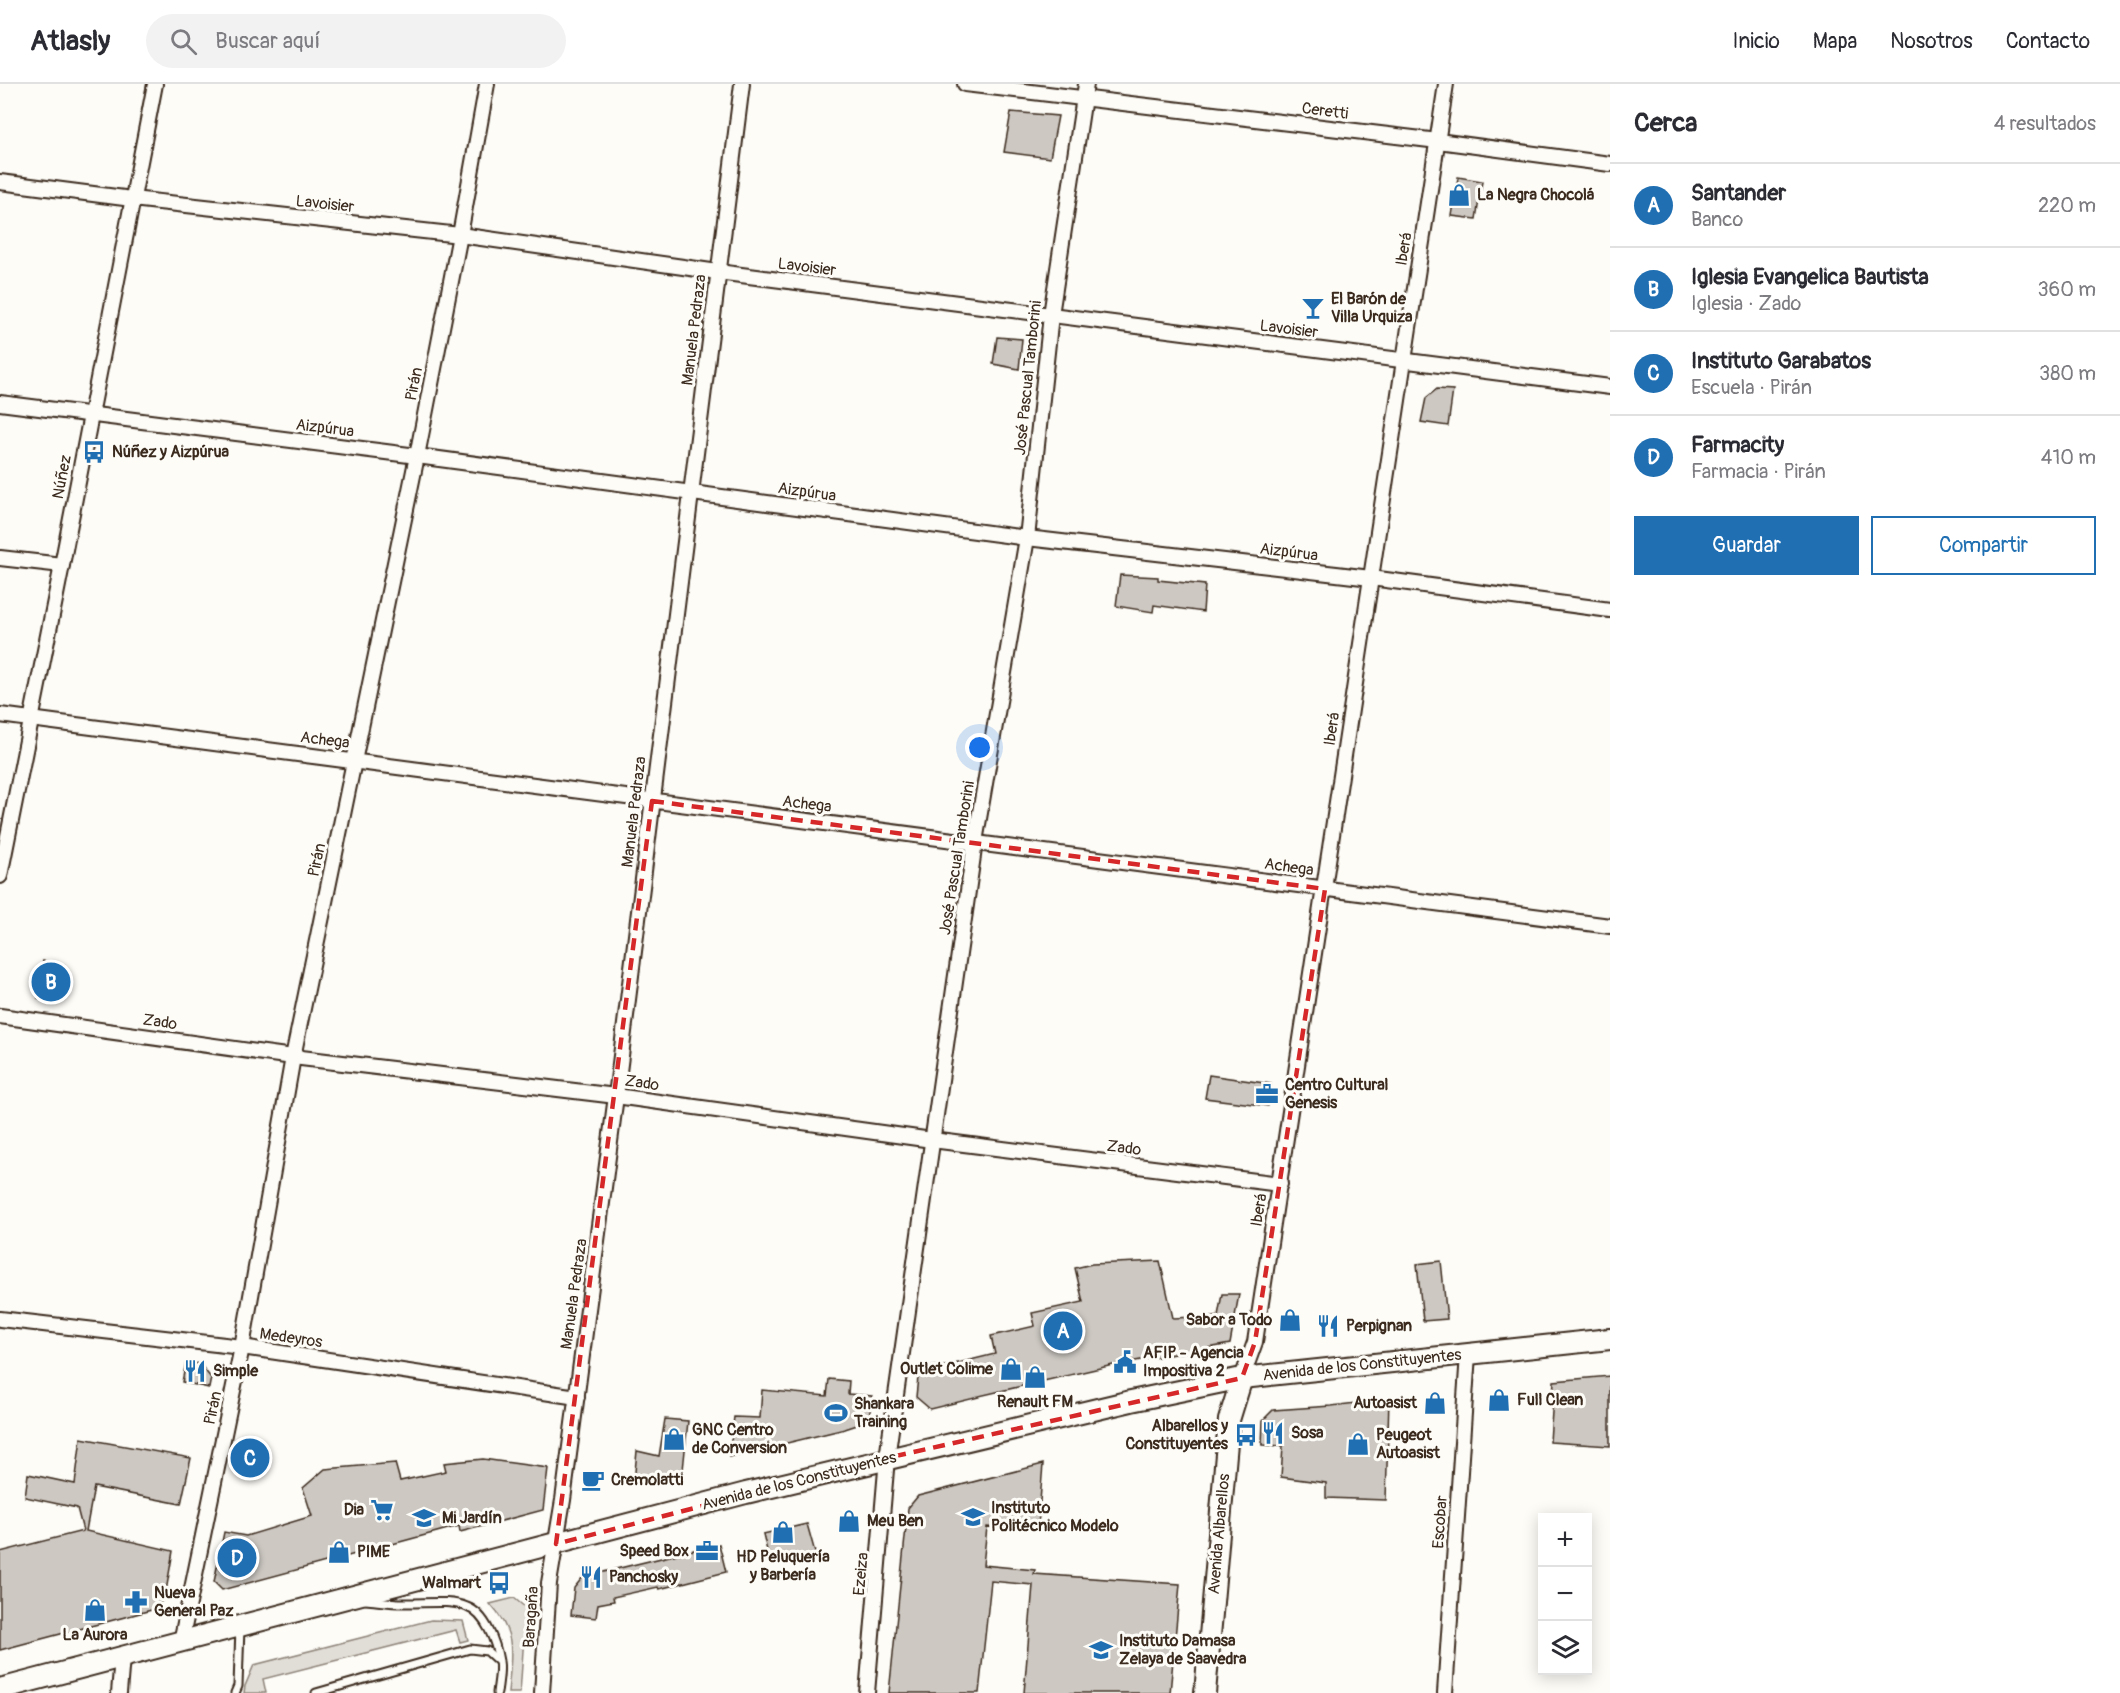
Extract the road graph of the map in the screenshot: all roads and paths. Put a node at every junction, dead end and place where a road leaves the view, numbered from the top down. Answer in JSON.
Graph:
{"nodes":[{"id":1,"x":155,"y":84,"type":"edge"},
{"id":2,"x":487,"y":84,"type":"edge"},
{"id":3,"x":742,"y":84,"type":"edge"},
{"id":4,"x":965,"y":84,"type":"edge"},
{"id":5,"x":1086,"y":84,"type":"edge"},
{"id":6,"x":1446,"y":84,"type":"edge"},
{"id":7,"x":1084,"y":99,"type":"junction"},
{"id":8,"x":1438,"y":141,"type":"junction"},
{"id":9,"x":1610,"y":164,"type":"edge"},
{"id":10,"x":0,"y":182,"type":"edge"},
{"id":11,"x":132,"y":199,"type":"junction"},
{"id":12,"x":460,"y":235,"type":"junction"},
{"id":13,"x":718,"y":272,"type":"junction"},
{"id":14,"x":1051,"y":315,"type":"junction"},
{"id":15,"x":1403,"y":360,"type":"junction"},
{"id":16,"x":1610,"y":387,"type":"edge"},
{"id":17,"x":0,"y":403,"type":"edge"},
{"id":18,"x":90,"y":415,"type":"junction"},
{"id":19,"x":417,"y":456,"type":"junction"},
{"id":20,"x":690,"y":493,"type":"junction"},
{"id":21,"x":1027,"y":538,"type":"junction"},
{"id":22,"x":0,"y":558,"type":"edge"},
{"id":23,"x":62,"y":565,"type":"junction"},
{"id":24,"x":1371,"y":578,"type":"junction"},
{"id":25,"x":1610,"y":610,"type":"edge"},
{"id":26,"x":0,"y":715,"type":"edge"},
{"id":27,"x":32,"y":719,"type":"junction"},
{"id":28,"x":355,"y":760,"type":"junction"},
{"id":29,"x":652,"y":801,"type":"junction"},
{"id":30,"x":975,"y":842,"type":"junction"},
{"id":31,"x":0,"y":876,"type":"edge"},
{"id":32,"x":1325,"y":889,"type":"junction"},
{"id":33,"x":1610,"y":926,"type":"edge"},
{"id":34,"x":0,"y":1016,"type":"edge"},
{"id":35,"x":293,"y":1056,"type":"junction"},
{"id":36,"x":616,"y":1096,"type":"junction"},
{"id":37,"x":932,"y":1140,"type":"junction"},
{"id":38,"x":1280,"y":1184,"type":"junction"},
{"id":39,"x":0,"y":1319,"type":"edge"},
{"id":40,"x":1610,"y":1338,"type":"edge"},
{"id":41,"x":243,"y":1347,"type":"junction"},
{"id":42,"x":1468,"y":1354,"type":"junction"},
{"id":43,"x":1242,"y":1378,"type":"junction"},
{"id":44,"x":577,"y":1397,"type":"junction"},
{"id":45,"x":887,"y":1458,"type":"junction"},
{"id":46,"x":556,"y":1544,"type":"junction"},
{"id":47,"x":349,"y":1598,"type":"junction"},
{"id":48,"x":240,"y":1626,"type":"junction"},
{"id":49,"x":181,"y":1642,"type":"junction"},
{"id":50,"x":122,"y":1657,"type":"junction"},
{"id":51,"x":500,"y":1663,"type":"junction"},
{"id":52,"x":0,"y":1689,"type":"edge"},
{"id":53,"x":118,"y":1693,"type":"edge"},
{"id":54,"x":235,"y":1693,"type":"edge"},
{"id":55,"x":316,"y":1693,"type":"edge"},
{"id":56,"x":497,"y":1693,"type":"edge"},
{"id":57,"x":542,"y":1693,"type":"edge"},
{"id":58,"x":867,"y":1693,"type":"edge"},
{"id":59,"x":1205,"y":1693,"type":"edge"},
{"id":60,"x":1445,"y":1693,"type":"edge"}],
"edges":[{"from":1,"to":11,"type":"street","name":"Núñez"},
{"from":2,"to":12,"type":"street","name":"Pirán"},
{"from":3,"to":13,"type":"street","name":"Manuela Pedraza"},
{"from":4,"to":7,"type":"street","name":"Ceretti"},
{"from":5,"to":7,"type":"street","name":"José Pascual Tamborini"},
{"from":6,"to":8,"type":"street","name":"Iberá"},
{"from":7,"to":8,"type":"street","name":"Ceretti"},
{"from":7,"to":14,"type":"street","name":"José Pascual Tamborini"},
{"from":8,"to":9,"type":"street","name":"Ceretti"},
{"from":8,"to":15,"type":"street","name":"Iberá"},
{"from":10,"to":11,"type":"street","name":"Lavoisier"},
{"from":11,"to":12,"type":"street","name":"Lavoisier"},
{"from":11,"to":18,"type":"street","name":"Núñez"},
{"from":12,"to":13,"type":"street","name":"Lavoisier"},
{"from":12,"to":19,"type":"street","name":"Pirán"},
{"from":13,"to":14,"type":"street","name":"Lavoisier"},
{"from":13,"to":20,"type":"street","name":"Manuela Pedraza"},
{"from":14,"to":15,"type":"street","name":"Lavoisier"},
{"from":14,"to":21,"type":"street","name":"José Pascual Tamborini"},
{"from":15,"to":16,"type":"street","name":"Lavoisier"},
{"from":15,"to":24,"type":"street","name":"Iberá"},
{"from":17,"to":18,"type":"street","name":"Aizpúrua"},
{"from":18,"to":19,"type":"street","name":"Aizpúrua"},
{"from":18,"to":23,"type":"street","name":"Núñez"},
{"from":19,"to":20,"type":"street","name":"Aizpúrua"},
{"from":19,"to":28,"type":"street","name":"Pirán"},
{"from":20,"to":21,"type":"street","name":"Aizpúrua"},
{"from":20,"to":29,"type":"street","name":"Manuela Pedraza"},
{"from":21,"to":24,"type":"street","name":"Aizpúrua"},
{"from":21,"to":30,"type":"street","name":"José Pascual Tamborini"},
{"from":22,"to":23,"type":"street"},
{"from":23,"to":27,"type":"street","name":"Núñez"},
{"from":24,"to":25,"type":"street","name":"Aizpúrua"},
{"from":24,"to":32,"type":"street","name":"Iberá"},
{"from":26,"to":27,"type":"street","name":"Achega"},
{"from":27,"to":28,"type":"street","name":"Achega"},
{"from":27,"to":31,"type":"street","name":"Núñez"},
{"from":28,"to":29,"type":"street","name":"Achega"},
{"from":28,"to":35,"type":"street","name":"Pirán"},
{"from":29,"to":30,"type":"street","name":"Achega"},
{"from":29,"to":36,"type":"street","name":"Manuela Pedraza"},
{"from":30,"to":32,"type":"street","name":"Achega"},
{"from":30,"to":37,"type":"street","name":"José Pascual Tamborini"},
{"from":32,"to":33,"type":"street","name":"Achega"},
{"from":32,"to":38,"type":"street","name":"Iberá"},
{"from":34,"to":35,"type":"street","name":"Zado"},
{"from":35,"to":36,"type":"street","name":"Zado"},
{"from":35,"to":41,"type":"street","name":"Pirán"},
{"from":36,"to":37,"type":"street","name":"Zado"},
{"from":36,"to":44,"type":"street","name":"Manuela Pedraza"},
{"from":37,"to":38,"type":"street","name":"Zado"},
{"from":37,"to":45,"type":"street","name":"José Pascual Tamborini"},
{"from":38,"to":43,"type":"street","name":"Iberá"},
{"from":39,"to":41,"type":"street","name":"Medeyros"},
{"from":40,"to":42,"type":"main road","name":"Avenida de los Constituyentes"},
{"from":41,"to":44,"type":"street","name":"Medeyros"},
{"from":41,"to":49,"type":"street","name":"Pirán"},
{"from":42,"to":43,"type":"main road","name":"Avenida de los Constituyentes"},
{"from":42,"to":60,"type":"street","name":"Escobar"},
{"from":43,"to":45,"type":"main road","name":"Avenida de los Constituyentes"},
{"from":43,"to":59,"type":"main road","name":"Avenida Albarellos"},
{"from":44,"to":46,"type":"street","name":"Manuela Pedraza"},
{"from":45,"to":46,"type":"main road","name":"Avenida de los Constituyentes"},
{"from":45,"to":58,"type":"street","name":"Ezeiza"},
{"from":46,"to":47,"type":"main road","name":"Avenida de los Constituyentes"},
{"from":46,"to":57,"type":"street","name":"Baragaña"},
{"from":47,"to":48,"type":"main road","name":"Avenida de los Constituyentes"},
{"from":47,"to":51,"type":"lane"},
{"from":48,"to":49,"type":"main road","name":"Avenida de los Constituyentes"},
{"from":48,"to":54,"type":"lane"},
{"from":49,"to":50,"type":"main road","name":"Avenida de los Constituyentes"},
{"from":50,"to":52,"type":"main road","name":"Avenida de los Constituyentes"},
{"from":50,"to":53,"type":"street"},
{"from":51,"to":55,"type":"lane"},
{"from":51,"to":56,"type":"lane"}]}
